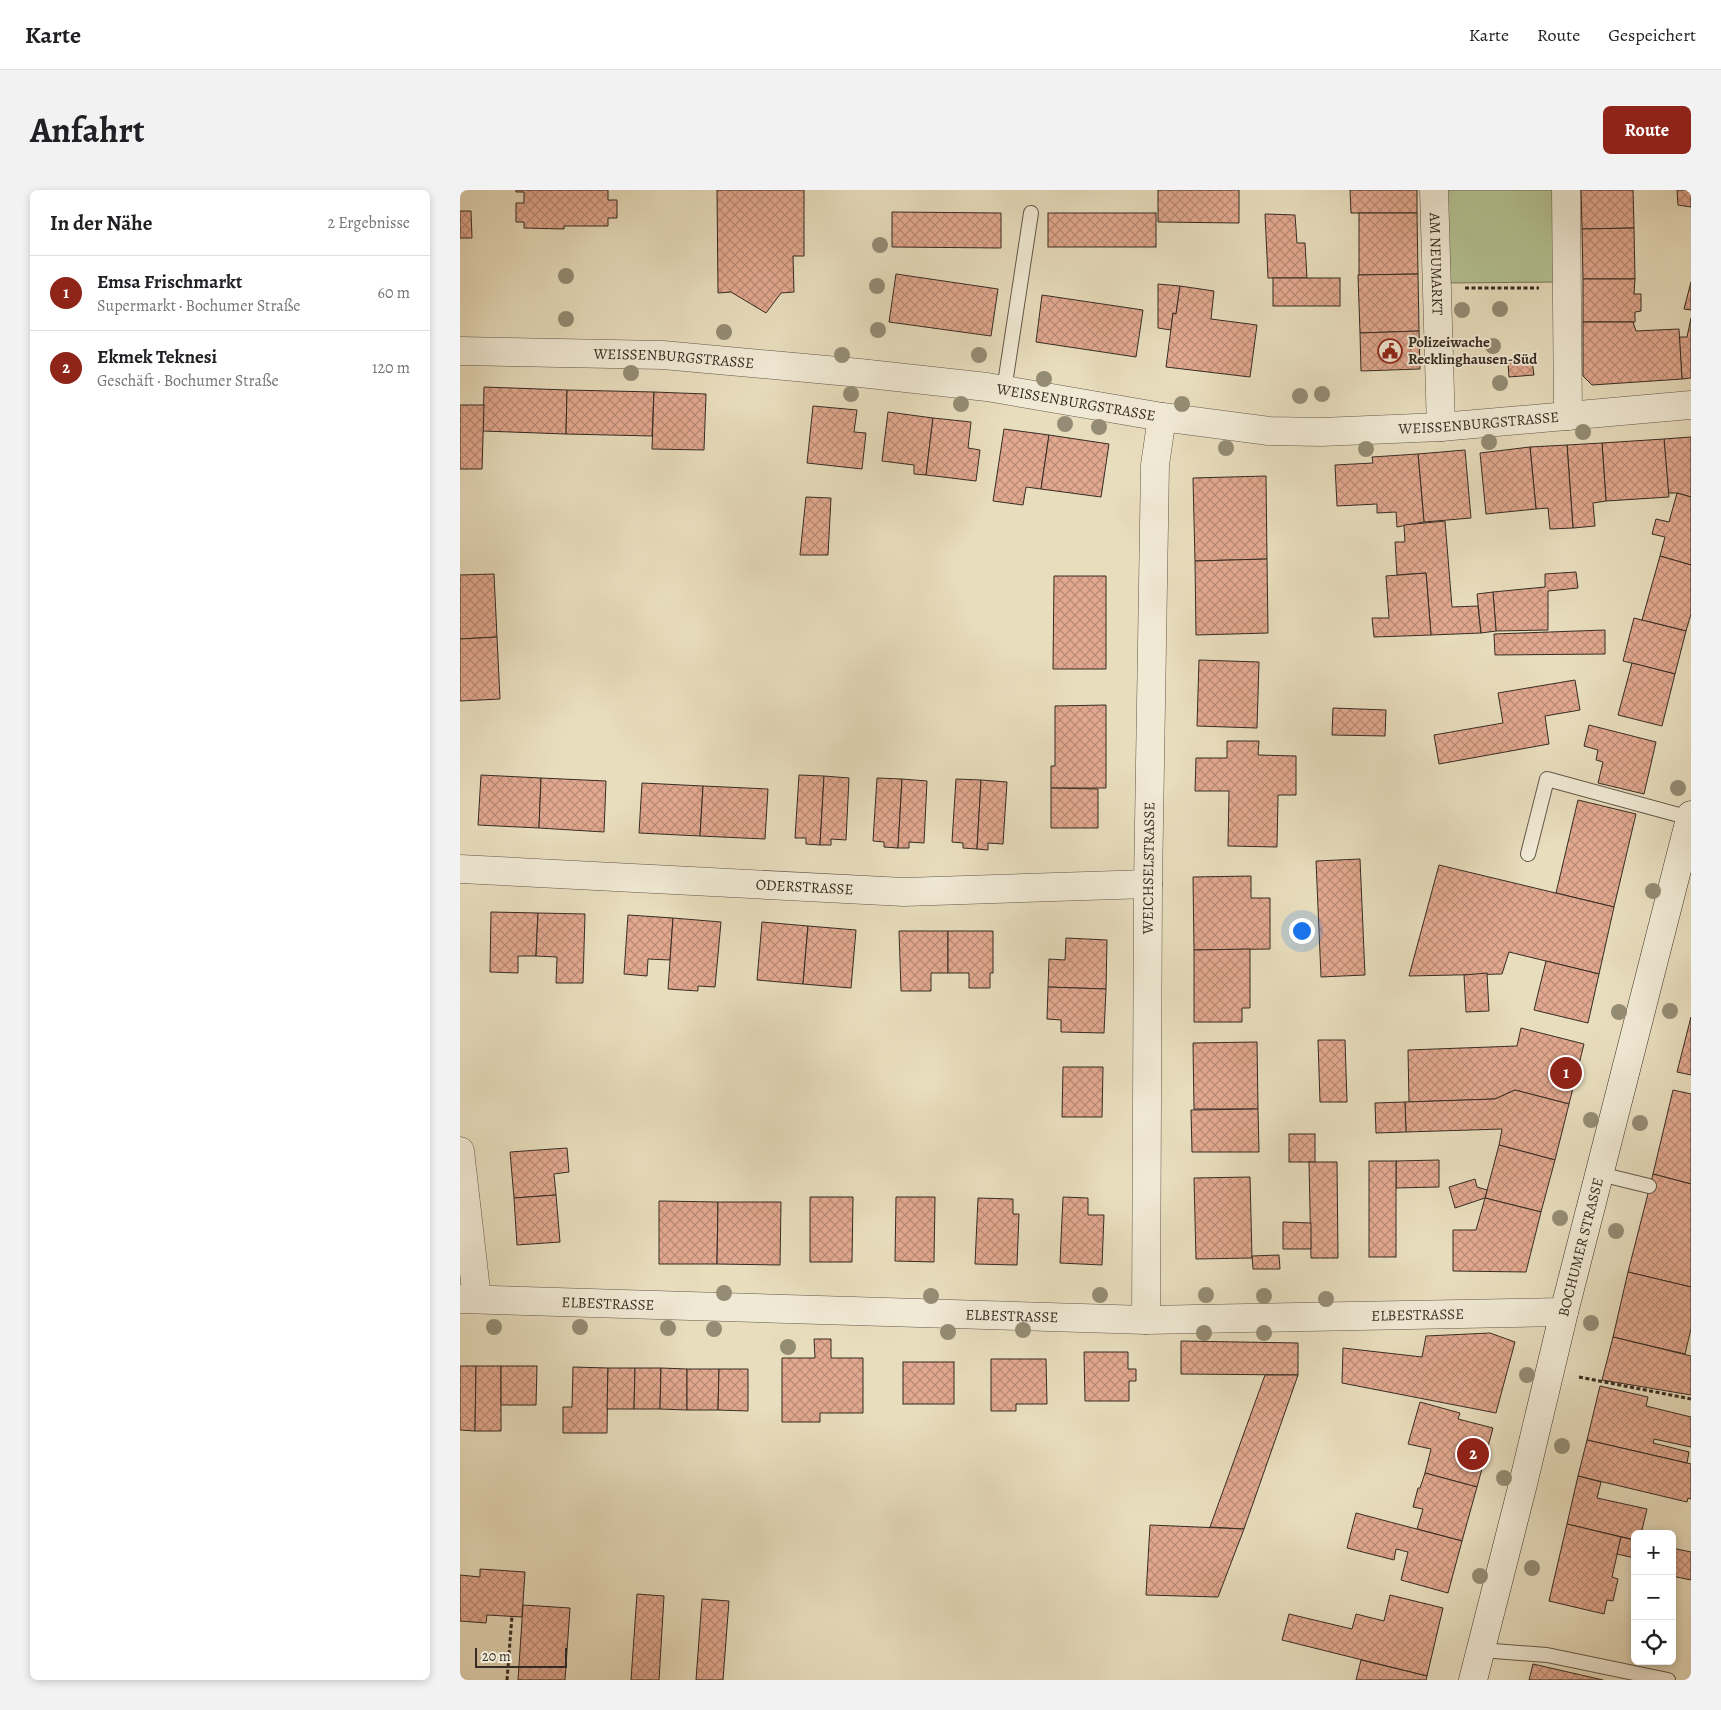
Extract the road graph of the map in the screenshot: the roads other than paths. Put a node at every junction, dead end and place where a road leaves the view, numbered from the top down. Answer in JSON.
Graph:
{"nodes":[{"id":1,"x":1434,"y":190,"type":"edge"},
{"id":2,"x":1566,"y":190,"type":"edge"},
{"id":3,"x":1031,"y":213,"type":"dead end"},
{"id":4,"x":460,"y":351,"type":"edge"},
{"id":5,"x":1004,"y":390,"type":"junction"},
{"id":6,"x":1691,"y":405,"type":"edge"},
{"id":7,"x":1568,"y":416,"type":"junction"},
{"id":8,"x":1162,"y":417,"type":"junction"},
{"id":9,"x":1440,"y":427,"type":"junction"},
{"id":10,"x":1691,"y":816,"type":"edge"},
{"id":11,"x":1528,"y":854,"type":"dead end"},
{"id":12,"x":460,"y":869,"type":"edge"},
{"id":13,"x":1148,"y":884,"type":"junction"},
{"id":14,"x":460,"y":1151,"type":"edge"},
{"id":15,"x":1600,"y":1174,"type":"junction"},
{"id":16,"x":1649,"y":1186,"type":"dead end"},
{"id":17,"x":469,"y":1299,"type":"edge"},
{"id":18,"x":1564,"y":1312,"type":"junction"},
{"id":19,"x":1146,"y":1320,"type":"junction"},
{"id":20,"x":1481,"y":1650,"type":"junction"},
{"id":21,"x":1473,"y":1680,"type":"edge"},
{"id":22,"x":1668,"y":1680,"type":"edge"}],
"edges":[{"from":1,"to":9,"type":"street","name":"AM NEUMARKT"},
{"from":2,"to":7,"type":"street"},
{"from":3,"to":5,"type":"lane"},
{"from":4,"to":5,"type":"street","name":"WEISSENBURGSTRASSE"},
{"from":5,"to":8,"type":"street","name":"WEISSENBURGSTRASSE"},
{"from":6,"to":7,"type":"street","name":"WEISSENBURGSTRASSE"},
{"from":7,"to":9,"type":"street","name":"WEISSENBURGSTRASSE"},
{"from":8,"to":9,"type":"street","name":"WEISSENBURGSTRASSE"},
{"from":8,"to":13,"type":"street","name":"WEICHSELSTRASSE"},
{"from":10,"to":11,"type":"lane"},
{"from":10,"to":15,"type":"street","name":"BOCHUMER STRASSE"},
{"from":12,"to":13,"type":"street","name":"ODERSTRASSE"},
{"from":13,"to":19,"type":"street","name":"WEICHSELSTRASSE"},
{"from":14,"to":17,"type":"street"},
{"from":15,"to":16,"type":"lane"},
{"from":15,"to":18,"type":"street","name":"BOCHUMER STRASSE"},
{"from":17,"to":19,"type":"street","name":"ELBESTRASSE"},
{"from":18,"to":19,"type":"street","name":"ELBESTRASSE"},
{"from":18,"to":20,"type":"street","name":"BOCHUMER STRASSE"},
{"from":20,"to":21,"type":"street","name":"BOCHUMER STRASSE"},
{"from":20,"to":22,"type":"lane"}]}
